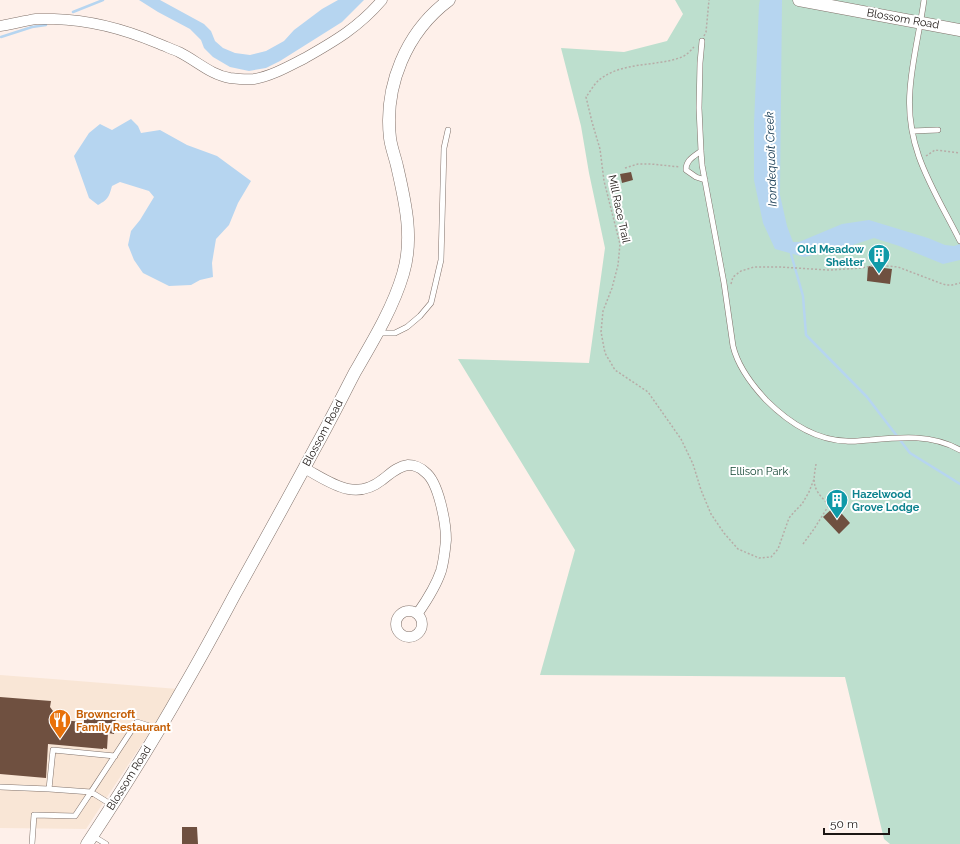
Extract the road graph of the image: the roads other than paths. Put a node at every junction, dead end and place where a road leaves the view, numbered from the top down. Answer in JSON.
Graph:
{"nodes":[{"id":1,"x":382,"y":0,"type":"edge"},
{"id":2,"x":449,"y":0,"type":"edge"},
{"id":3,"x":801,"y":0,"type":"edge"},
{"id":4,"x":924,"y":0,"type":"edge"},
{"id":5,"x":921,"y":23,"type":"junction"},
{"id":6,"x":0,"y":26,"type":"edge"},
{"id":7,"x":960,"y":30,"type":"edge"},
{"id":8,"x":702,"y":41,"type":"road end"},
{"id":9,"x":448,"y":130,"type":"dead end"},
{"id":10,"x":938,"y":130,"type":"dead end"},
{"id":11,"x":912,"y":131,"type":"junction"},
{"id":12,"x":701,"y":150,"type":"junction"},
{"id":13,"x":705,"y":180,"type":"junction"},
{"id":14,"x":960,"y":241,"type":"edge"},
{"id":15,"x":377,"y":333,"type":"junction"},
{"id":16,"x":960,"y":450,"type":"edge"},
{"id":17,"x":304,"y":468,"type":"junction"},
{"id":18,"x":418,"y":613,"type":"dead end"},
{"id":19,"x":159,"y":729,"type":"junction"},
{"id":20,"x":115,"y":756,"type":"junction"},
{"id":21,"x":0,"y":787,"type":"edge"},
{"id":22,"x":49,"y":789,"type":"junction"},
{"id":23,"x":91,"y":792,"type":"junction"},
{"id":24,"x":113,"y":805,"type":"junction"},
{"id":25,"x":90,"y":840,"type":"edge"},
{"id":26,"x":32,"y":844,"type":"edge"},
{"id":27,"x":106,"y":844,"type":"edge"}],
"edges":[{"from":1,"to":6,"type":"street"},
{"from":2,"to":15,"type":"street","name":"Blossom Road"},
{"from":3,"to":5,"type":"street","name":"Blossom Road"},
{"from":4,"to":5,"type":"lane"},
{"from":5,"to":7,"type":"street","name":"Blossom Road"},
{"from":5,"to":11,"type":"lane"},
{"from":8,"to":12,"type":"lane"},
{"from":9,"to":15,"type":"lane"},
{"from":10,"to":11,"type":"lane"},
{"from":11,"to":14,"type":"lane"},
{"from":12,"to":13,"type":"lane"},
{"from":12,"to":13,"type":"lane"},
{"from":13,"to":16,"type":"lane"},
{"from":15,"to":17,"type":"street","name":"Blossom Road"},
{"from":17,"to":18,"type":"street"},
{"from":17,"to":19,"type":"street","name":"Blossom Road"},
{"from":19,"to":20,"type":"lane"},
{"from":19,"to":24,"type":"street","name":"Blossom Road"},
{"from":20,"to":22,"type":"lane"},
{"from":20,"to":23,"type":"lane"},
{"from":21,"to":22,"type":"lane"},
{"from":22,"to":23,"type":"lane"},
{"from":23,"to":24,"type":"lane"},
{"from":23,"to":26,"type":"lane"},
{"from":24,"to":25,"type":"street","name":"Blossom Road"},
{"from":25,"to":27,"type":"lane"}]}
